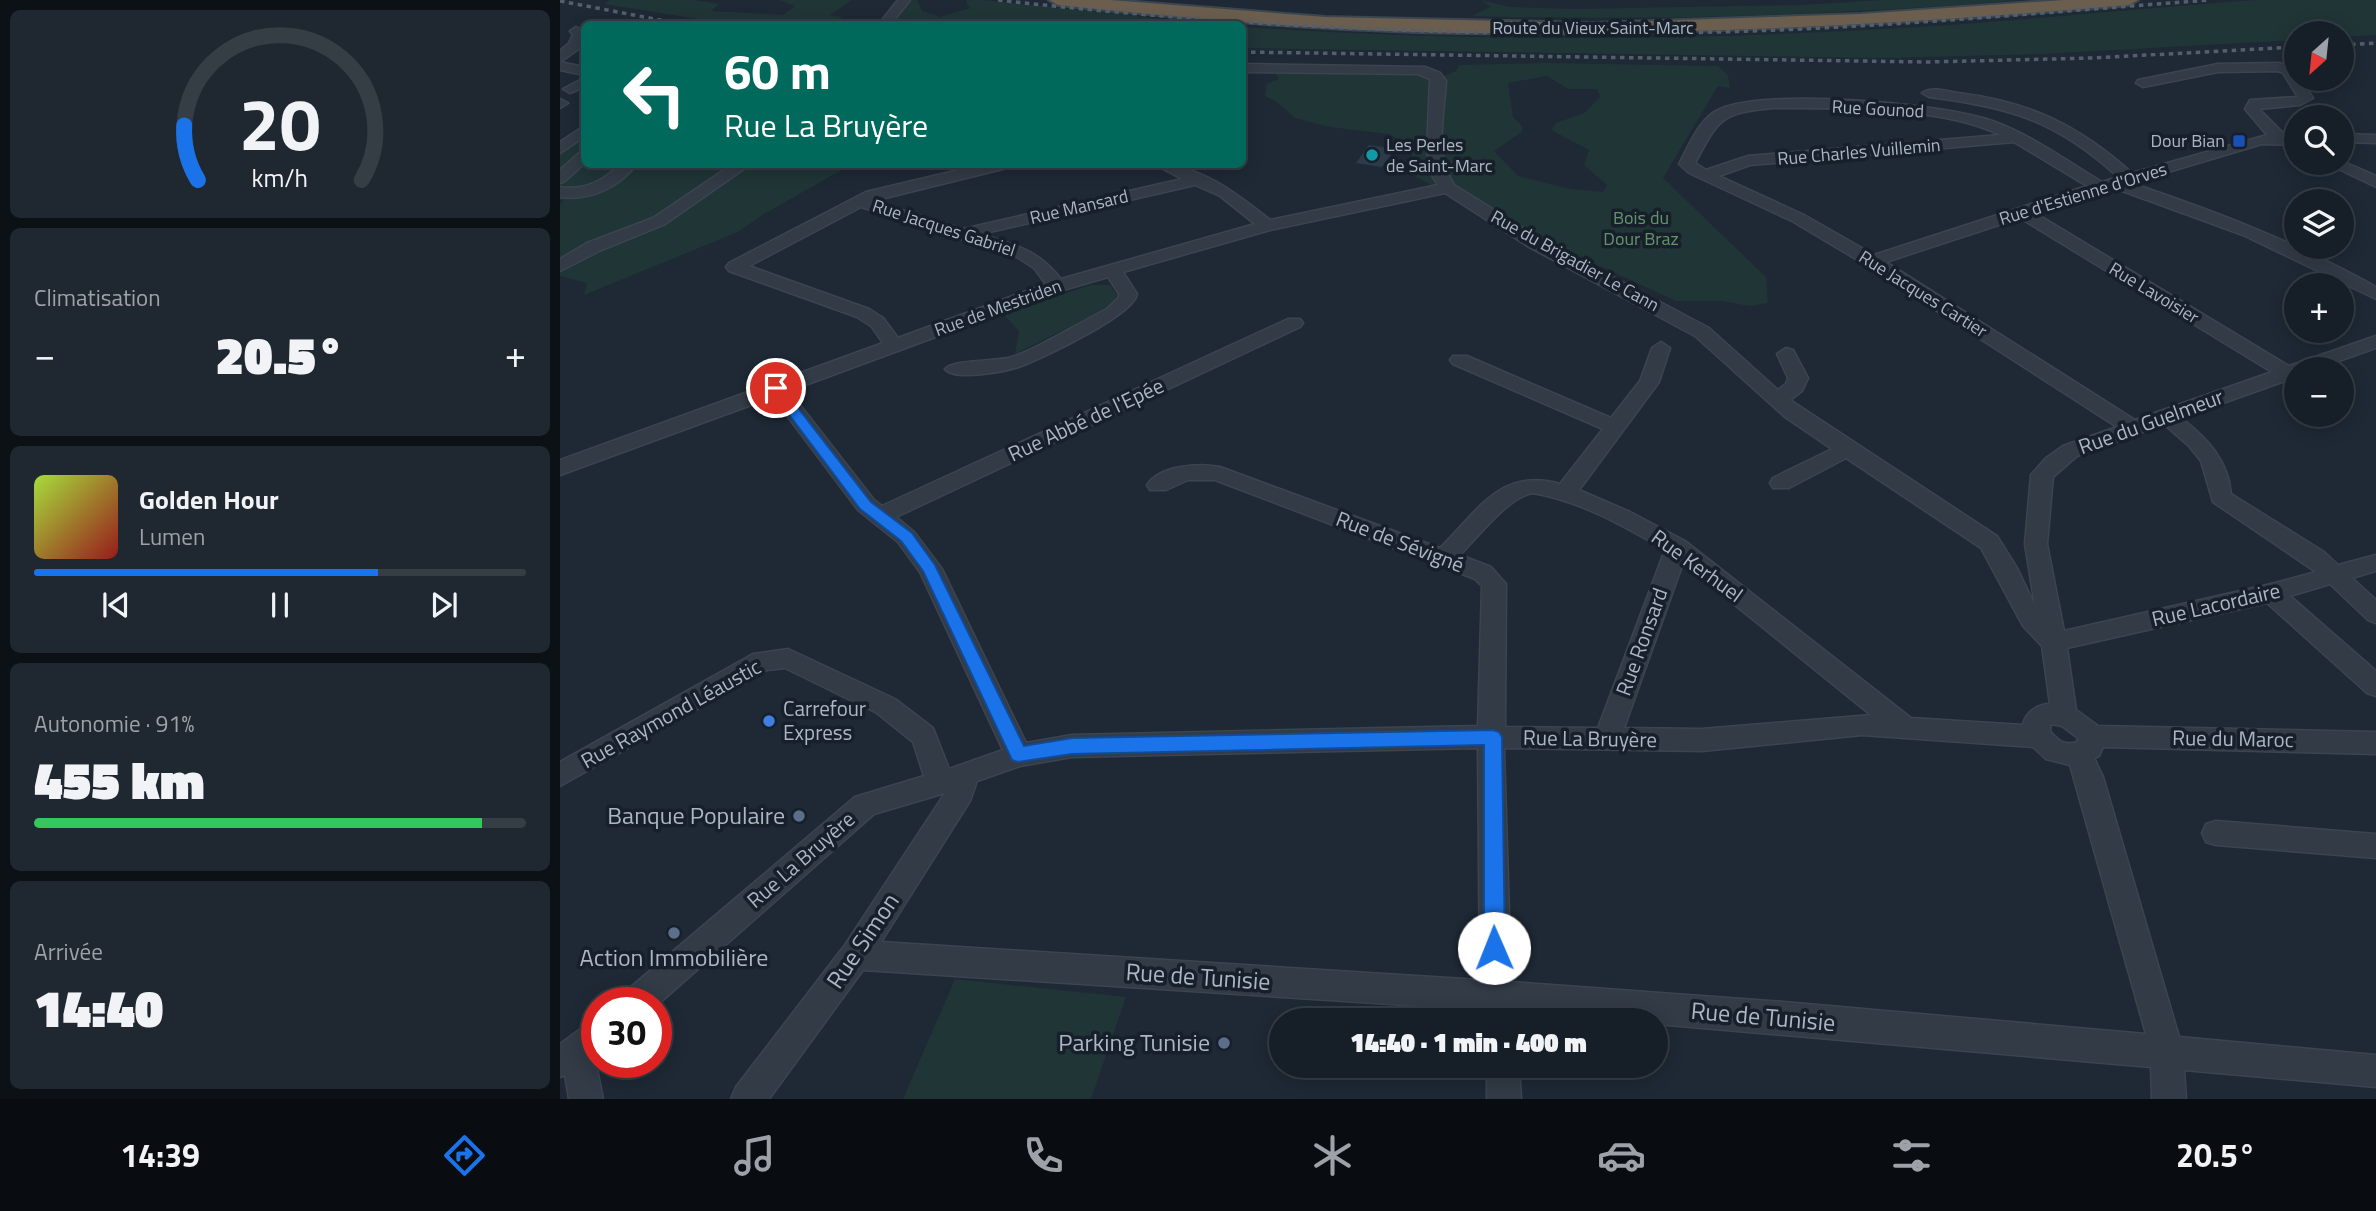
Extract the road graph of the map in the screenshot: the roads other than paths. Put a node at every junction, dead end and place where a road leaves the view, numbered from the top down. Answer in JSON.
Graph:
{"nodes":[{"id":1,"x":904,"y":0,"type":"edge"},
{"id":2,"x":1058,"y":0,"type":"edge"},
{"id":3,"x":1114,"y":0,"type":"edge"},
{"id":4,"x":1131,"y":0,"type":"edge"},
{"id":5,"x":2059,"y":0,"type":"edge"},
{"id":6,"x":2129,"y":0,"type":"edge"},
{"id":7,"x":1185,"y":7,"type":"junction"},
{"id":8,"x":1376,"y":11,"type":"dead end"},
{"id":9,"x":1434,"y":12,"type":"dead end"},
{"id":10,"x":887,"y":21,"type":"edge"},
{"id":11,"x":1517,"y":22,"type":"junction"},
{"id":12,"x":560,"y":26,"type":"edge"},
{"id":13,"x":580,"y":30,"type":"edge"},
{"id":14,"x":560,"y":58,"type":"edge"},
{"id":15,"x":560,"y":66,"type":"edge"},
{"id":16,"x":1246,"y":68,"type":"edge"},
{"id":17,"x":581,"y":70,"type":"edge"},
{"id":18,"x":2143,"y":83,"type":"dead end"},
{"id":19,"x":581,"y":84,"type":"edge"},
{"id":20,"x":570,"y":89,"type":"dead end"},
{"id":21,"x":1929,"y":93,"type":"dead end"},
{"id":22,"x":581,"y":132,"type":"edge"},
{"id":23,"x":2277,"y":137,"type":"junction"},
{"id":24,"x":2284,"y":137,"type":"edge"},
{"id":25,"x":2015,"y":138,"type":"junction"},
{"id":26,"x":2354,"y":138,"type":"edge"},
{"id":27,"x":2376,"y":139,"type":"edge"},
{"id":28,"x":2284,"y":140,"type":"edge"},
{"id":29,"x":560,"y":149,"type":"edge"},
{"id":30,"x":581,"y":159,"type":"edge"},
{"id":31,"x":624,"y":168,"type":"edge"},
{"id":32,"x":738,"y":168,"type":"edge"},
{"id":33,"x":987,"y":168,"type":"edge"},
{"id":34,"x":1170,"y":168,"type":"edge"},
{"id":35,"x":2354,"y":172,"type":"edge"},
{"id":36,"x":1705,"y":176,"type":"junction"},
{"id":37,"x":560,"y":178,"type":"edge"},
{"id":38,"x":1197,"y":180,"type":"junction"},
{"id":39,"x":2376,"y":182,"type":"edge"},
{"id":40,"x":2115,"y":183,"type":"junction"},
{"id":41,"x":1448,"y":188,"type":"junction"},
{"id":42,"x":560,"y":192,"type":"edge"},
{"id":43,"x":858,"y":201,"type":"junction"},
{"id":44,"x":2021,"y":212,"type":"junction"},
{"id":45,"x":1266,"y":226,"type":"junction"},
{"id":46,"x":961,"y":234,"type":"junction"},
{"id":47,"x":1872,"y":261,"type":"junction"},
{"id":48,"x":560,"y":266,"type":"edge"},
{"id":49,"x":1113,"y":270,"type":"junction"},
{"id":50,"x":1057,"y":286,"type":"junction"},
{"id":51,"x":2376,"y":294,"type":"edge"},
{"id":52,"x":1294,"y":323,"type":"dead end"},
{"id":53,"x":2376,"y":342,"type":"edge"},
{"id":54,"x":894,"y":346,"type":"junction"},
{"id":55,"x":1661,"y":348,"type":"dead end"},
{"id":56,"x":1786,"y":354,"type":"dead end"},
{"id":57,"x":2334,"y":357,"type":"edge"},
{"id":58,"x":1460,"y":360,"type":"dead end"},
{"id":59,"x":2284,"y":365,"type":"edge"},
{"id":60,"x":955,"y":369,"type":"dead end"},
{"id":61,"x":2284,"y":375,"type":"edge"},
{"id":62,"x":776,"y":388,"type":"junction"},
{"id":63,"x":1777,"y":400,"type":"junction"},
{"id":64,"x":2167,"y":417,"type":"junction"},
{"id":65,"x":1615,"y":427,"type":"junction"},
{"id":66,"x":2133,"y":428,"type":"junction"},
{"id":67,"x":1846,"y":450,"type":"junction"},
{"id":68,"x":560,"y":468,"type":"edge"},
{"id":69,"x":1781,"y":483,"type":"dead end"},
{"id":70,"x":1158,"y":485,"type":"dead end"},
{"id":71,"x":1565,"y":493,"type":"junction"},
{"id":72,"x":878,"y":516,"type":"junction"},
{"id":73,"x":1677,"y":547,"type":"junction"},
{"id":74,"x":1443,"y":558,"type":"junction"},
{"id":75,"x":2376,"y":563,"type":"edge"},
{"id":76,"x":2335,"y":575,"type":"junction"},
{"id":77,"x":2271,"y":593,"type":"junction"},
{"id":78,"x":2376,"y":614,"type":"edge"},
{"id":79,"x":2054,"y":642,"type":"junction"},
{"id":80,"x":2376,"y":685,"type":"edge"},
{"id":81,"x":2064,"y":714,"type":"junction"},
{"id":82,"x":1903,"y":726,"type":"junction"},
{"id":83,"x":1493,"y":737,"type":"junction"},
{"id":84,"x":1608,"y":737,"type":"junction"},
{"id":85,"x":2038,"y":737,"type":"junction"},
{"id":86,"x":2376,"y":743,"type":"edge"},
{"id":87,"x":2085,"y":746,"type":"junction"},
{"id":88,"x":1018,"y":755,"type":"junction"},
{"id":89,"x":560,"y":775,"type":"edge"},
{"id":90,"x":952,"y":778,"type":"junction"},
{"id":91,"x":2216,"y":833,"type":"dead end"},
{"id":92,"x":2376,"y":846,"type":"edge"},
{"id":93,"x":856,"y":955,"type":"junction"},
{"id":94,"x":655,"y":987,"type":"edge"},
{"id":95,"x":1499,"y":1008,"type":"edge"},
{"id":96,"x":1668,"y":1014,"type":"edge"},
{"id":97,"x":578,"y":1050,"type":"edge"},
{"id":98,"x":2167,"y":1052,"type":"junction"},
{"id":99,"x":2376,"y":1071,"type":"edge"},
{"id":100,"x":1503,"y":1078,"type":"edge"},
{"id":101,"x":586,"y":1099,"type":"edge"},
{"id":102,"x":747,"y":1099,"type":"edge"},
{"id":103,"x":1504,"y":1099,"type":"edge"},
{"id":104,"x":2169,"y":1099,"type":"edge"}],
"edges":[{"from":1,"to":10,"type":"street"},
{"from":2,"to":6,"type":"highway","name":"Route du Vieux Saint-Marc"},
{"from":3,"to":7,"type":"highway","name":"Route du Vieux Saint-Marc"},
{"from":4,"to":7,"type":"highway"},
{"from":5,"to":11,"type":"highway","name":"Route du Vieux Saint-Marc"},
{"from":7,"to":8,"type":"highway"},
{"from":7,"to":11,"type":"highway","name":"Route du Vieux Saint-Marc"},
{"from":9,"to":11,"type":"highway"},
{"from":12,"to":13,"type":"street"},
{"from":13,"to":14,"type":"street"},
{"from":15,"to":17,"type":"street"},
{"from":16,"to":41,"type":"street"},
{"from":18,"to":23,"type":"street"},
{"from":19,"to":20,"type":"street"},
{"from":21,"to":40,"type":"street"},
{"from":22,"to":29,"type":"street"},
{"from":23,"to":24,"type":"street","name":"Rue d'Estienne d'Orves"},
{"from":23,"to":28,"type":"street"},
{"from":23,"to":40,"type":"street","name":"Rue d'Estienne d'Orves"},
{"from":25,"to":36,"type":"street","name":"Rue Charles Vuillemin"},
{"from":25,"to":36,"type":"street","name":"Rue Gounod"},
{"from":25,"to":40,"type":"street","name":"Rue Gounod"},
{"from":26,"to":27,"type":"street"},
{"from":30,"to":37,"type":"street"},
{"from":31,"to":42,"type":"street"},
{"from":32,"to":48,"type":"street"},
{"from":33,"to":43,"type":"street"},
{"from":34,"to":38,"type":"street"},
{"from":35,"to":39,"type":"street"},
{"from":36,"to":47,"type":"street","name":"Rue Jacques Cartier"},
{"from":38,"to":45,"type":"street"},
{"from":38,"to":46,"type":"street","name":"Rue Mansard"},
{"from":40,"to":44,"type":"street","name":"Rue d'Estienne d'Orves"},
{"from":40,"to":51,"type":"street"},
{"from":41,"to":45,"type":"street","name":"Rue de Mestriden"},
{"from":41,"to":63,"type":"street","name":"Rue du Brigadier Le Cann"},
{"from":43,"to":46,"type":"street","name":"Rue Jacques Gabriel"},
{"from":43,"to":54,"type":"street"},
{"from":44,"to":47,"type":"street","name":"Rue d'Estienne d'Orves"},
{"from":44,"to":59,"type":"street","name":"Rue Lavoisier"},
{"from":45,"to":49,"type":"street","name":"Rue de Mestriden"},
{"from":46,"to":50,"type":"street","name":"Rue Jacques Gabriel"},
{"from":47,"to":66,"type":"street","name":"Rue Jacques Cartier"},
{"from":49,"to":50,"type":"street","name":"Rue de Mestriden"},
{"from":49,"to":60,"type":"street"},
{"from":50,"to":54,"type":"street","name":"Rue de Mestriden"},
{"from":52,"to":72,"type":"street","name":"Rue Abbé de l'Epée"},
{"from":53,"to":57,"type":"street","name":"Rue du Guelmeur"},
{"from":54,"to":62,"type":"street","name":"Rue de Mestriden"},
{"from":55,"to":65,"type":"street"},
{"from":56,"to":63,"type":"street"},
{"from":58,"to":65,"type":"street"},
{"from":61,"to":64,"type":"street","name":"Rue du Guelmeur"},
{"from":62,"to":68,"type":"street","name":"Rue de Mestriden"},
{"from":62,"to":72,"type":"street"},
{"from":63,"to":67,"type":"street","name":"Rue du Brigadier Le Cann"},
{"from":64,"to":66,"type":"street","name":"Rue du Guelmeur"},
{"from":64,"to":76,"type":"street"},
{"from":65,"to":71,"type":"street"},
{"from":66,"to":79,"type":"street","name":"Rue du Guelmeur"},
{"from":67,"to":69,"type":"street"},
{"from":67,"to":79,"type":"street","name":"Rue du Brigadier Le Cann"},
{"from":70,"to":74,"type":"street","name":"Rue de Sévigné"},
{"from":71,"to":73,"type":"street","name":"Rue Kerhuel"},
{"from":71,"to":74,"type":"street","name":"Rue Kerhuel"},
{"from":72,"to":88,"type":"street"},
{"from":73,"to":82,"type":"street","name":"Rue Kerhuel"},
{"from":73,"to":84,"type":"street","name":"Rue Ronsard"},
{"from":74,"to":83,"type":"street","name":"Rue de Sévigné"},
{"from":75,"to":76,"type":"street","name":"Rue Lacordaire"},
{"from":76,"to":77,"type":"street","name":"Rue Lacordaire"},
{"from":76,"to":78,"type":"street"},
{"from":77,"to":79,"type":"street","name":"Rue Lacordaire"},
{"from":77,"to":80,"type":"street"},
{"from":79,"to":81,"type":"street","name":"Rue du Guelmeur"},
{"from":81,"to":85,"type":"street"},
{"from":81,"to":87,"type":"street"},
{"from":82,"to":84,"type":"street","name":"Rue La Bruyère"},
{"from":82,"to":85,"type":"street","name":"Rue La Bruyère"},
{"from":83,"to":84,"type":"street","name":"Rue La Bruyère"},
{"from":83,"to":88,"type":"street","name":"Rue La Bruyère"},
{"from":83,"to":95,"type":"street"},
{"from":85,"to":87,"type":"street"},
{"from":86,"to":87,"type":"street","name":"Rue du Maroc"},
{"from":87,"to":98,"type":"street"},
{"from":88,"to":90,"type":"street","name":"Rue La Bruyère"},
{"from":89,"to":90,"type":"street","name":"Rue Raymond Léaustic"},
{"from":90,"to":93,"type":"street","name":"Rue Simon"},
{"from":90,"to":94,"type":"street","name":"Rue La Bruyère"},
{"from":91,"to":92,"type":"street"},
{"from":93,"to":95,"type":"street","name":"Rue de Tunisie"},
{"from":93,"to":102,"type":"street","name":"Rue Simon"},
{"from":96,"to":98,"type":"street","name":"Rue de Tunisie"},
{"from":97,"to":101,"type":"street"},
{"from":98,"to":99,"type":"street","name":"Rue de Tunisie"},
{"from":98,"to":104,"type":"street"},
{"from":100,"to":103,"type":"street"}]}
